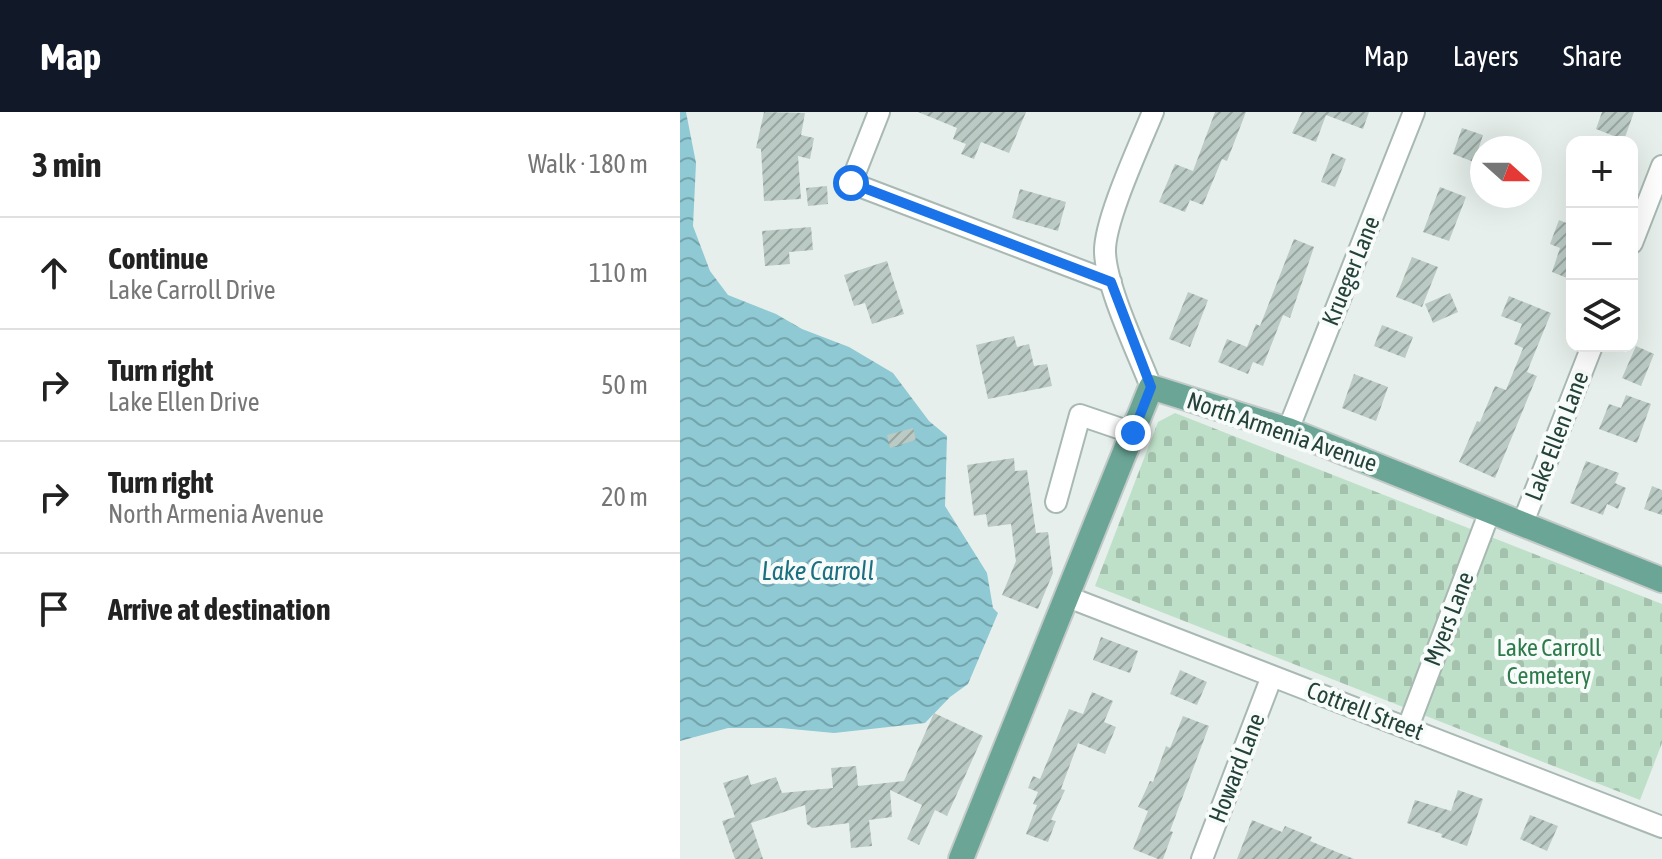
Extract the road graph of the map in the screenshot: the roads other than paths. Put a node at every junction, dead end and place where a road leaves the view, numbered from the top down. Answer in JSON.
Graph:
{"nodes":[{"id":1,"x":879,"y":112,"type":"edge"},
{"id":2,"x":1153,"y":112,"type":"edge"},
{"id":3,"x":1414,"y":112,"type":"edge"},
{"id":4,"x":1662,"y":166,"type":"edge"},
{"id":5,"x":1638,"y":228,"type":"edge"},
{"id":6,"x":1111,"y":282,"type":"junction"},
{"id":7,"x":1590,"y":352,"type":"edge"},
{"id":8,"x":1151,"y":387,"type":"junction"},
{"id":9,"x":1288,"y":430,"type":"junction"},
{"id":10,"x":1133,"y":433,"type":"junction"},
{"id":11,"x":1056,"y":502,"type":"dead end"},
{"id":12,"x":1490,"y":511,"type":"junction"},
{"id":13,"x":1522,"y":525,"type":"junction"},
{"id":14,"x":1662,"y":580,"type":"edge"},
{"id":15,"x":1068,"y":597,"type":"junction"},
{"id":16,"x":1272,"y":676,"type":"junction"},
{"id":17,"x":1408,"y":727,"type":"junction"},
{"id":18,"x":1662,"y":827,"type":"edge"},
{"id":19,"x":961,"y":859,"type":"edge"},
{"id":20,"x":1202,"y":859,"type":"edge"}],
"edges":[{"from":1,"to":6,"type":"street"},
{"from":2,"to":6,"type":"street"},
{"from":3,"to":9,"type":"street","name":"Krueger Lane"},
{"from":4,"to":5,"type":"street"},
{"from":6,"to":8,"type":"street"},
{"from":7,"to":13,"type":"street","name":"Lake Ellen Lane"},
{"from":8,"to":9,"type":"main road","name":"North Armenia Avenue"},
{"from":8,"to":10,"type":"main road"},
{"from":9,"to":12,"type":"main road","name":"North Armenia Avenue"},
{"from":10,"to":11,"type":"street"},
{"from":10,"to":15,"type":"main road"},
{"from":12,"to":13,"type":"main road","name":"North Armenia Avenue"},
{"from":12,"to":17,"type":"street","name":"Myers Lane"},
{"from":13,"to":14,"type":"main road","name":"North Armenia Avenue"},
{"from":15,"to":16,"type":"street","name":"Cottrell Street"},
{"from":15,"to":19,"type":"main road"},
{"from":16,"to":17,"type":"street","name":"Cottrell Street"},
{"from":16,"to":20,"type":"street","name":"Howard Lane"},
{"from":17,"to":18,"type":"street","name":"Cottrell Street"}]}
